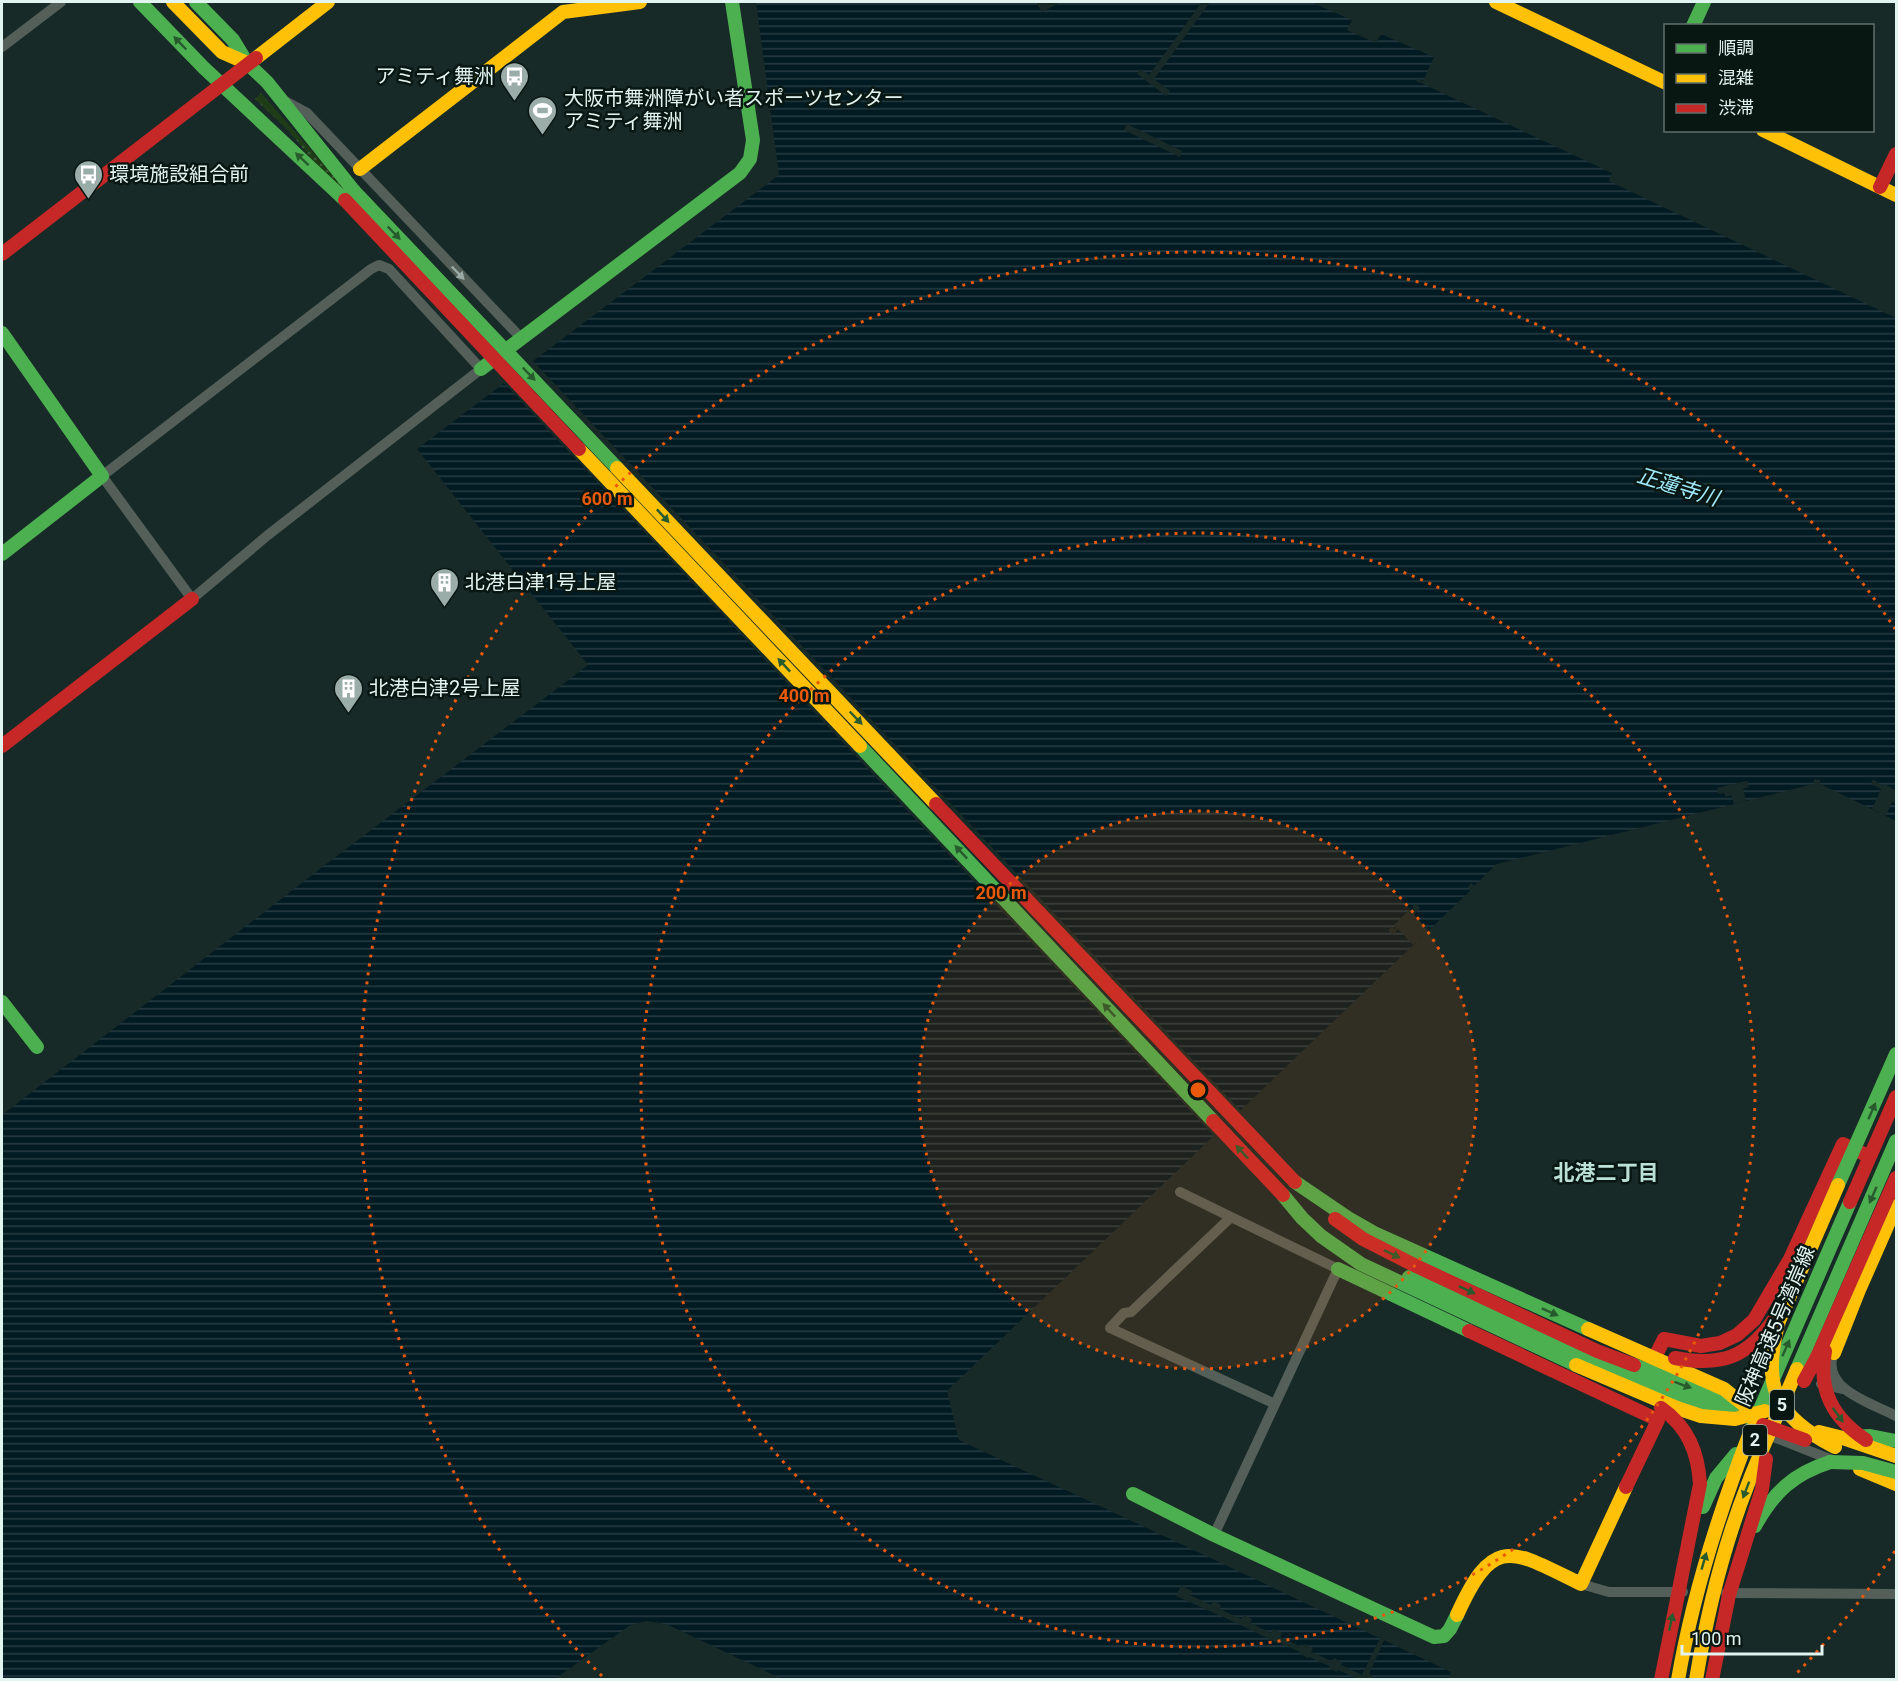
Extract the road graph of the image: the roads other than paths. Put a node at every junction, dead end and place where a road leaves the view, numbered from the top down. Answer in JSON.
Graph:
{"nodes":[{"id":1,"x":61,"y":2,"type":"edge"},
{"id":2,"x":140,"y":2,"type":"edge"},
{"id":3,"x":172,"y":2,"type":"edge"},
{"id":4,"x":196,"y":2,"type":"edge"},
{"id":5,"x":328,"y":2,"type":"edge"},
{"id":6,"x":552,"y":2,"type":"edge"},
{"id":7,"x":640,"y":2,"type":"edge"},
{"id":8,"x":732,"y":2,"type":"edge"},
{"id":9,"x":1496,"y":2,"type":"edge"},
{"id":10,"x":1704,"y":2,"type":"edge"},
{"id":11,"x":562,"y":12,"type":"junction"},
{"id":12,"x":1694,"y":24,"type":"edge"},
{"id":13,"x":2,"y":47,"type":"edge"},
{"id":14,"x":247,"y":63,"type":"junction"},
{"id":15,"x":1664,"y":83,"type":"edge"},
{"id":16,"x":221,"y":84,"type":"junction"},
{"id":17,"x":280,"y":98,"type":"junction"},
{"id":18,"x":1767,"y":132,"type":"edge"},
{"id":19,"x":1896,"y":154,"type":"edge"},
{"id":20,"x":360,"y":169,"type":"junction"},
{"id":21,"x":1880,"y":187,"type":"junction"},
{"id":22,"x":349,"y":195,"type":"junction"},
{"id":23,"x":1896,"y":195,"type":"edge"},
{"id":24,"x":2,"y":254,"type":"edge"},
{"id":25,"x":2,"y":333,"type":"edge"},
{"id":26,"x":522,"y":339,"type":"junction"},
{"id":27,"x":481,"y":369,"type":"junction"},
{"id":28,"x":102,"y":476,"type":"junction"},
{"id":29,"x":2,"y":554,"type":"edge"},
{"id":30,"x":192,"y":599,"type":"junction"},
{"id":31,"x":2,"y":746,"type":"edge"},
{"id":32,"x":2,"y":1002,"type":"edge"},
{"id":33,"x":37,"y":1047,"type":"dead end"},
{"id":34,"x":1896,"y":1054,"type":"edge"},
{"id":35,"x":1896,"y":1097,"type":"edge"},
{"id":36,"x":1896,"y":1141,"type":"edge"},
{"id":37,"x":1896,"y":1169,"type":"edge"},
{"id":38,"x":1896,"y":1179,"type":"edge"},
{"id":39,"x":1295,"y":1182,"type":"junction"},
{"id":40,"x":1180,"y":1192,"type":"dead end"},
{"id":41,"x":1283,"y":1194,"type":"junction"},
{"id":42,"x":1896,"y":1206,"type":"edge"},
{"id":43,"x":1231,"y":1217,"type":"junction"},
{"id":44,"x":1814,"y":1241,"type":"junction"},
{"id":45,"x":1790,"y":1259,"type":"junction"},
{"id":46,"x":1338,"y":1269,"type":"junction"},
{"id":47,"x":1858,"y":1290,"type":"junction"},
{"id":48,"x":1842,"y":1300,"type":"junction"},
{"id":49,"x":1588,"y":1329,"type":"junction"},
{"id":50,"x":1834,"y":1353,"type":"junction"},
{"id":51,"x":1576,"y":1365,"type":"junction"},
{"id":52,"x":1794,"y":1389,"type":"junction"},
{"id":53,"x":1842,"y":1389,"type":"junction"},
{"id":54,"x":1749,"y":1401,"type":"junction"},
{"id":55,"x":1275,"y":1404,"type":"junction"},
{"id":56,"x":1629,"y":1407,"type":"junction"},
{"id":57,"x":1707,"y":1412,"type":"junction"},
{"id":58,"x":1896,"y":1416,"type":"edge"},
{"id":59,"x":1658,"y":1420,"type":"junction"},
{"id":60,"x":1756,"y":1431,"type":"junction"},
{"id":61,"x":1836,"y":1439,"type":"junction"},
{"id":62,"x":1805,"y":1440,"type":"junction"},
{"id":63,"x":1896,"y":1441,"type":"edge"},
{"id":64,"x":1896,"y":1454,"type":"edge"},
{"id":65,"x":1896,"y":1461,"type":"edge"},
{"id":66,"x":1896,"y":1472,"type":"edge"},
{"id":67,"x":1896,"y":1485,"type":"edge"},
{"id":68,"x":1133,"y":1494,"type":"dead end"},
{"id":69,"x":1214,"y":1535,"type":"junction"},
{"id":70,"x":1685,"y":1564,"type":"junction"},
{"id":71,"x":1738,"y":1565,"type":"junction"},
{"id":72,"x":1581,"y":1584,"type":"junction"},
{"id":73,"x":1896,"y":1594,"type":"edge"},
{"id":74,"x":1661,"y":1680,"type":"edge"},
{"id":75,"x":1678,"y":1680,"type":"edge"},
{"id":76,"x":1696,"y":1680,"type":"edge"},
{"id":77,"x":1712,"y":1680,"type":"edge"}],
"edges":[{"from":1,"to":13,"type":"street"},
{"from":16,"to":2,"type":"main road","one_way":true},
{"from":3,"to":14,"type":"main road"},
{"from":4,"to":14,"type":"main road"},
{"from":5,"to":14,"type":"main road"},
{"from":6,"to":11,"type":"main road"},
{"from":7,"to":11,"type":"main road"},
{"from":8,"to":26,"type":"main road"},
{"from":9,"to":15,"type":"main road"},
{"from":10,"to":12,"type":"main road"},
{"from":11,"to":20,"type":"main road"},
{"from":14,"to":16,"type":"main road"},
{"from":14,"to":17,"type":"main road"},
{"from":22,"to":16,"type":"main road","one_way":true},
{"from":16,"to":24,"type":"main road"},
{"from":17,"to":20,"type":"street"},
{"from":17,"to":22,"type":"main road"},
{"from":18,"to":21,"type":"main road"},
{"from":19,"to":21,"type":"main road"},
{"from":20,"to":26,"type":"street","one_way":true},
{"from":21,"to":23,"type":"main road"},
{"from":22,"to":39,"type":"main road","one_way":true,"bridge":true},
{"from":41,"to":22,"type":"main road","one_way":true,"bridge":true},
{"from":25,"to":28,"type":"main road"},
{"from":26,"to":27,"type":"main road"},
{"from":27,"to":28,"type":"street"},
{"from":27,"to":30,"type":"street"},
{"from":28,"to":29,"type":"main road"},
{"from":28,"to":30,"type":"street"},
{"from":30,"to":31,"type":"main road"},
{"from":32,"to":33,"type":"main road"},
{"from":44,"to":34,"type":"main road","number":"5","one_way":true,"bridge":true},
{"from":75,"to":35,"type":"main road","name":"阪神高速5号湾岸線","number":"5","one_way":true,"bridge":true},
{"from":36,"to":76,"type":"main road","name":"阪神高速5号湾岸線","number":"5","one_way":true,"bridge":true},
{"from":37,"to":45,"type":"main road"},
{"from":38,"to":48,"type":"main road","number":"5","bridge":true},
{"from":39,"to":49,"type":"main road","number":"5","one_way":true},
{"from":39,"to":61,"type":"main road","one_way":true,"bridge":true},
{"from":40,"to":43,"type":"street"},
{"from":41,"to":51,"type":"main road","number":"5"},
{"from":41,"to":62,"type":"main road","bridge":true},
{"from":42,"to":47,"type":"main road"},
{"from":43,"to":46,"type":"street"},
{"from":43,"to":55,"type":"street"},
{"from":44,"to":49,"type":"main road","number":"5","bridge":true},
{"from":44,"to":66,"type":"main road","number":"2","bridge":true},
{"from":45,"to":47,"type":"main road"},
{"from":45,"to":56,"type":"main road"},
{"from":46,"to":55,"type":"street"},
{"from":46,"to":56,"type":"main road"},
{"from":47,"to":50,"type":"main road"},
{"from":48,"to":51,"type":"main road","number":"5","bridge":true},
{"from":48,"to":64,"type":"main road","number":"2","one_way":true,"bridge":true},
{"from":49,"to":71,"type":"main road","number":"5","bridge":true},
{"from":50,"to":52,"type":"street"},
{"from":50,"to":53,"type":"street"},
{"from":51,"to":70,"type":"main road","number":"5","bridge":true},
{"from":52,"to":53,"type":"street"},
{"from":52,"to":54,"type":"street"},
{"from":53,"to":58,"type":"street"},
{"from":54,"to":57,"type":"street"},
{"from":54,"to":60,"type":"street"},
{"from":55,"to":69,"type":"street"},
{"from":56,"to":59,"type":"main road"},
{"from":57,"to":59,"type":"street"},
{"from":57,"to":60,"type":"street"},
{"from":59,"to":72,"type":"main road"},
{"from":60,"to":67,"type":"street"},
{"from":61,"to":63,"type":"main road","bridge":true},
{"from":61,"to":65,"type":"main road","bridge":true},
{"from":62,"to":66,"type":"main road","bridge":true},
{"from":62,"to":67,"type":"main road","bridge":true},
{"from":64,"to":70,"type":"main road","number":"2","bridge":true},
{"from":66,"to":71,"type":"main road","bridge":true},
{"from":68,"to":69,"type":"main road"},
{"from":69,"to":72,"type":"main road"},
{"from":74,"to":70,"type":"main road","number":"5","one_way":true,"bridge":true},
{"from":71,"to":77,"type":"main road","number":"5","bridge":true},
{"from":72,"to":73,"type":"street"}]}
